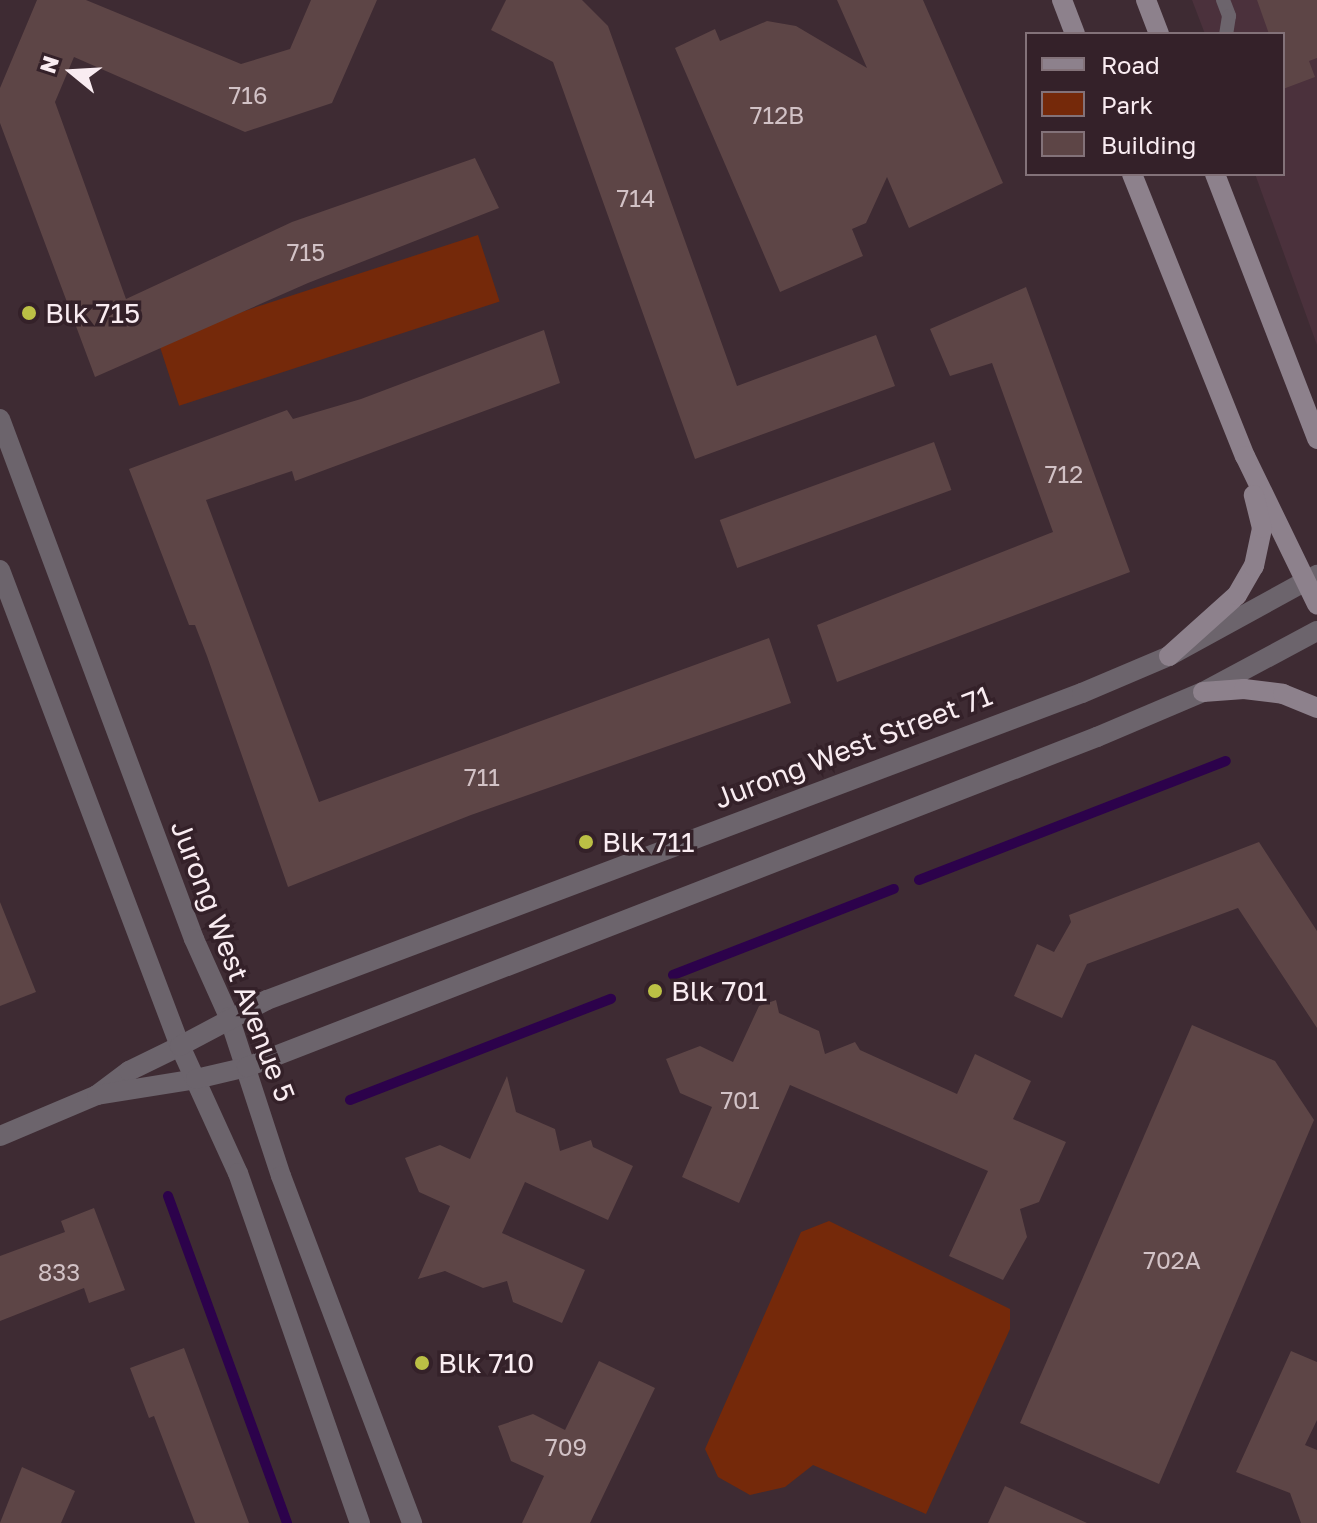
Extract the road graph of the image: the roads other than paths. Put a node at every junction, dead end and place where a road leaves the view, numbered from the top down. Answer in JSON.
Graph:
{"nodes":[{"id":1,"x":1062,"y":0,"type":"edge"},
{"id":2,"x":1146,"y":0,"type":"edge"},
{"id":3,"x":1223,"y":0,"type":"edge"},
{"id":4,"x":1074,"y":32,"type":"edge"},
{"id":5,"x":1158,"y":32,"type":"edge"},
{"id":6,"x":1226,"y":32,"type":"edge"},
{"id":7,"x":1133,"y":176,"type":"edge"},
{"id":8,"x":1216,"y":176,"type":"edge"},
{"id":9,"x":1301,"y":395,"type":"junction"},
{"id":10,"x":1317,"y":410,"type":"edge"},
{"id":11,"x":0,"y":419,"type":"edge"},
{"id":12,"x":1317,"y":439,"type":"edge"},
{"id":13,"x":1245,"y":456,"type":"junction"},
{"id":14,"x":0,"y":570,"type":"edge"},
{"id":15,"x":1311,"y":578,"type":"edge"},
{"id":16,"x":1317,"y":604,"type":"edge"},
{"id":17,"x":1317,"y":631,"type":"edge"},
{"id":18,"x":1169,"y":656,"type":"junction"},
{"id":19,"x":1203,"y":692,"type":"junction"},
{"id":20,"x":1317,"y":708,"type":"edge"},
{"id":21,"x":229,"y":1017,"type":"junction"},
{"id":22,"x":180,"y":1046,"type":"junction"},
{"id":23,"x":247,"y":1067,"type":"junction"},
{"id":24,"x":196,"y":1079,"type":"junction"},
{"id":25,"x":97,"y":1095,"type":"junction"},
{"id":26,"x":0,"y":1136,"type":"edge"},
{"id":27,"x":360,"y":1523,"type":"edge"},
{"id":28,"x":412,"y":1523,"type":"edge"}],
"edges":[{"from":1,"to":4,"type":"main road"},
{"from":2,"to":5,"type":"main road"},
{"from":3,"to":6,"type":"lane"},
{"from":7,"to":13,"type":"main road"},
{"from":8,"to":9,"type":"main road"},
{"from":9,"to":10,"type":"main road"},
{"from":9,"to":12,"type":"main road"},
{"from":11,"to":21,"type":"street","name":"Jurong West Avenue 5"},
{"from":13,"to":15,"type":"main road"},
{"from":13,"to":18,"type":"main road"},
{"from":14,"to":22,"type":"street"},
{"from":15,"to":16,"type":"main road"},
{"from":15,"to":18,"type":"street","name":"Jurong West Street 71"},
{"from":17,"to":19,"type":"street"},
{"from":18,"to":21,"type":"street","name":"Jurong West Street 71"},
{"from":19,"to":20,"type":"main road"},
{"from":19,"to":23,"type":"street"},
{"from":21,"to":22,"type":"street","name":"Jurong West Street 71"},
{"from":21,"to":23,"type":"street","name":"Jurong West Avenue 5"},
{"from":22,"to":24,"type":"street"},
{"from":22,"to":25,"type":"street","name":"Jurong West Street 71"},
{"from":23,"to":24,"type":"street"},
{"from":23,"to":28,"type":"street","name":"Jurong West Avenue 5"},
{"from":24,"to":25,"type":"street"},
{"from":24,"to":27,"type":"street"},
{"from":25,"to":26,"type":"street"}]}
